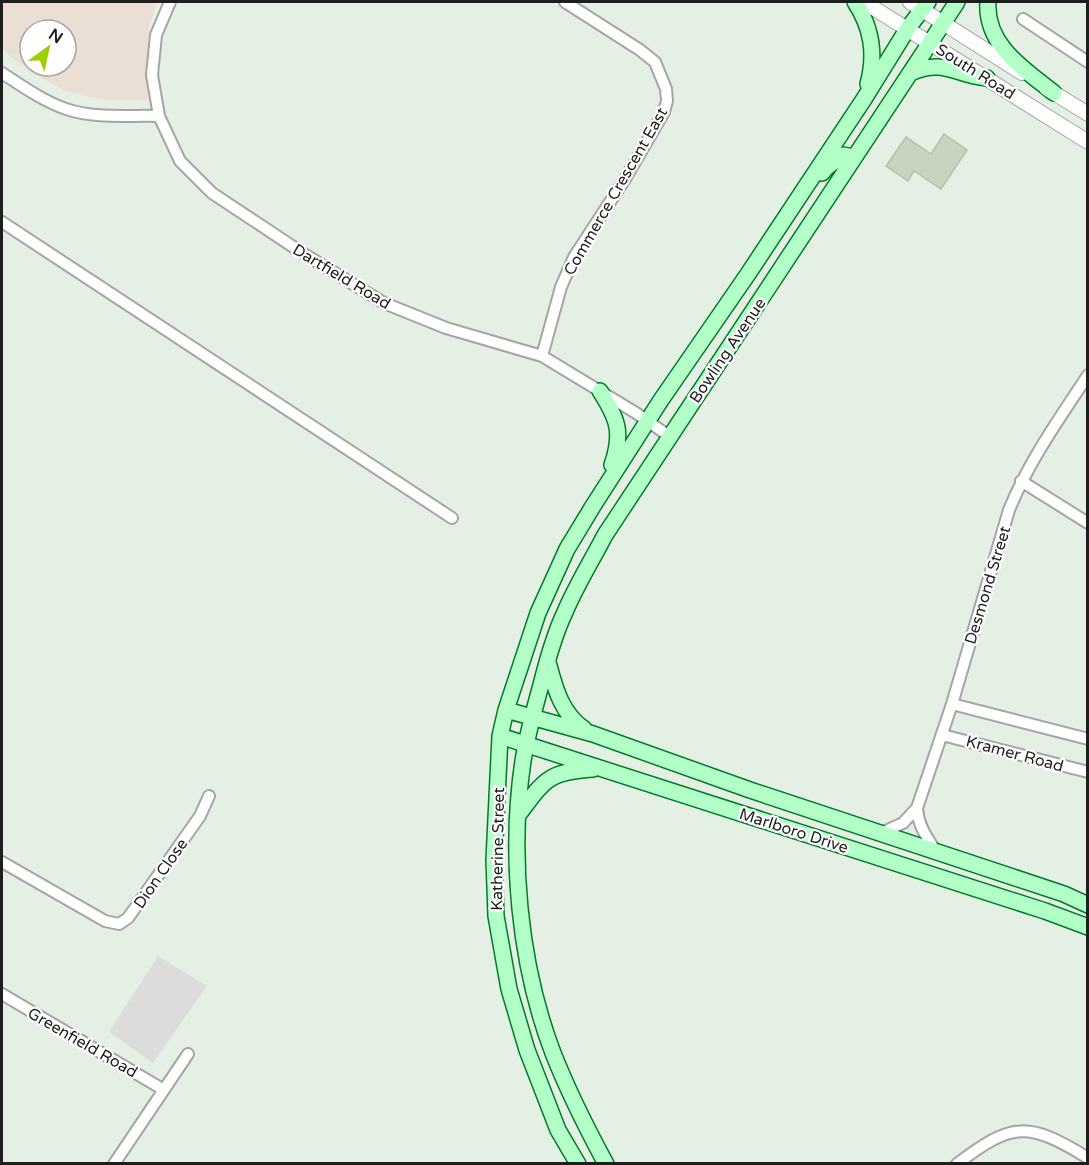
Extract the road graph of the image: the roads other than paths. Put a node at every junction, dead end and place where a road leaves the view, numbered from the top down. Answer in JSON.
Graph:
{"nodes":[{"id":1,"x":170,"y":2,"type":"edge"},
{"id":2,"x":565,"y":2,"type":"edge"},
{"id":3,"x":855,"y":2,"type":"edge"},
{"id":4,"x":864,"y":2,"type":"edge"},
{"id":5,"x":957,"y":2,"type":"edge"},
{"id":6,"x":988,"y":2,"type":"edge"},
{"id":7,"x":920,"y":4,"type":"edge"},
{"id":8,"x":1023,"y":19,"type":"dead end"},
{"id":9,"x":942,"y":23,"type":"junction"},
{"id":10,"x":908,"y":28,"type":"junction"},
{"id":11,"x":930,"y":42,"type":"junction"},
{"id":12,"x":1088,"y":62,"type":"edge"},
{"id":13,"x":2,"y":72,"type":"edge"},
{"id":14,"x":910,"y":74,"type":"junction"},
{"id":15,"x":987,"y":78,"type":"junction"},
{"id":16,"x":1054,"y":93,"type":"junction"},
{"id":17,"x":864,"y":99,"type":"junction"},
{"id":18,"x":1088,"y":114,"type":"edge"},
{"id":19,"x":159,"y":116,"type":"junction"},
{"id":20,"x":1088,"y":142,"type":"edge"},
{"id":21,"x":854,"y":157,"type":"junction"},
{"id":22,"x":2,"y":222,"type":"edge"},
{"id":23,"x":772,"y":236,"type":"junction"},
{"id":24,"x":542,"y":356,"type":"junction"},
{"id":25,"x":1088,"y":375,"type":"edge"},
{"id":26,"x":600,"y":391,"type":"junction"},
{"id":27,"x":647,"y":421,"type":"junction"},
{"id":28,"x":669,"y":436,"type":"junction"},
{"id":29,"x":1021,"y":481,"type":"junction"},
{"id":30,"x":606,"y":485,"type":"junction"},
{"id":31,"x":452,"y":518,"type":"dead end"},
{"id":32,"x":1088,"y":523,"type":"edge"},
{"id":33,"x":548,"y":660,"type":"junction"},
{"id":34,"x":952,"y":704,"type":"junction"},
{"id":35,"x":506,"y":710,"type":"junction"},
{"id":36,"x":532,"y":717,"type":"junction"},
{"id":37,"x":593,"y":734,"type":"junction"},
{"id":38,"x":942,"y":735,"type":"junction"},
{"id":39,"x":500,"y":736,"type":"junction"},
{"id":40,"x":1088,"y":739,"type":"edge"},
{"id":41,"x":526,"y":744,"type":"junction"},
{"id":42,"x":599,"y":768,"type":"junction"},
{"id":43,"x":1088,"y":772,"type":"edge"},
{"id":44,"x":209,"y":796,"type":"dead end"},
{"id":45,"x":917,"y":808,"type":"junction"},
{"id":46,"x":518,"y":816,"type":"junction"},
{"id":47,"x":881,"y":833,"type":"junction"},
{"id":48,"x":935,"y":850,"type":"junction"},
{"id":49,"x":2,"y":862,"type":"edge"},
{"id":50,"x":1088,"y":905,"type":"edge"},
{"id":51,"x":1088,"y":927,"type":"edge"},
{"id":52,"x":2,"y":994,"type":"edge"},
{"id":53,"x":188,"y":1054,"type":"dead end"},
{"id":54,"x":164,"y":1090,"type":"junction"},
{"id":55,"x":1088,"y":1158,"type":"edge"},
{"id":56,"x":114,"y":1164,"type":"edge"},
{"id":57,"x":578,"y":1164,"type":"edge"},
{"id":58,"x":606,"y":1164,"type":"edge"},
{"id":59,"x":957,"y":1164,"type":"edge"}],
"edges":[{"from":1,"to":19,"type":"street","name":"Dartfield Road"},
{"from":2,"to":24,"type":"street","name":"Commerce Crescent East"},
{"from":3,"to":17,"type":"main road"},
{"from":4,"to":10,"type":"street","name":"South Road"},
{"from":5,"to":9,"type":"main road","name":"Bowling Avenue"},
{"from":6,"to":16,"type":"main road"},
{"from":7,"to":9,"type":"street","name":"South Road"},
{"from":7,"to":10,"type":"main road","name":"Bowling Avenue"},
{"from":8,"to":12,"type":"street"},
{"from":9,"to":11,"type":"main road","name":"Bowling Avenue"},
{"from":9,"to":16,"type":"street","name":"South Road"},
{"from":10,"to":11,"type":"street","name":"South Road"},
{"from":10,"to":17,"type":"main road","name":"Bowling Avenue"},
{"from":11,"to":14,"type":"main road","name":"Bowling Avenue"},
{"from":11,"to":15,"type":"street","name":"South Road"},
{"from":13,"to":19,"type":"street"},
{"from":14,"to":15,"type":"main road"},
{"from":14,"to":21,"type":"main road","name":"Bowling Avenue"},
{"from":15,"to":20,"type":"street","name":"South Road"},
{"from":16,"to":18,"type":"street","name":"South Road"},
{"from":17,"to":23,"type":"main road","name":"Bowling Avenue"},
{"from":19,"to":24,"type":"street","name":"Dartfield Road"},
{"from":21,"to":23,"type":"main road"},
{"from":21,"to":28,"type":"main road","name":"Bowling Avenue"},
{"from":22,"to":31,"type":"street"},
{"from":23,"to":27,"type":"main road","name":"Bowling Avenue"},
{"from":24,"to":26,"type":"street","name":"Dartfield Road"},
{"from":25,"to":29,"type":"street","name":"Desmond Street"},
{"from":26,"to":27,"type":"street","name":"Dartfield Road"},
{"from":26,"to":30,"type":"main road"},
{"from":27,"to":28,"type":"street","name":"Dartfield Road"},
{"from":27,"to":30,"type":"main road","name":"Bowling Avenue"},
{"from":28,"to":33,"type":"main road","name":"Bowling Avenue"},
{"from":29,"to":32,"type":"street"},
{"from":29,"to":34,"type":"street","name":"Desmond Street"},
{"from":30,"to":35,"type":"main road","name":"Bowling Avenue"},
{"from":33,"to":36,"type":"main road","name":"Bowling Avenue"},
{"from":33,"to":37,"type":"main road"},
{"from":34,"to":38,"type":"street","name":"Desmond Street"},
{"from":34,"to":40,"type":"street","name":"Kramer Road"},
{"from":35,"to":36,"type":"main road","name":"Marlboro Drive"},
{"from":35,"to":39,"type":"main road","name":"Katherine Street"},
{"from":36,"to":37,"type":"main road","name":"Marlboro Drive"},
{"from":36,"to":41,"type":"main road","name":"Katherine Street"},
{"from":37,"to":47,"type":"main road","name":"Marlboro Drive"},
{"from":38,"to":43,"type":"street","name":"Kramer Road"},
{"from":38,"to":45,"type":"street","name":"Desmond Street"},
{"from":39,"to":41,"type":"main road","name":"Marlboro Drive"},
{"from":39,"to":57,"type":"main road","name":"Katherine Street"},
{"from":41,"to":42,"type":"main road","name":"Marlboro Drive"},
{"from":41,"to":46,"type":"main road","name":"Katherine Street"},
{"from":42,"to":46,"type":"main road"},
{"from":42,"to":51,"type":"main road","name":"Marlboro Drive"},
{"from":44,"to":49,"type":"street","name":"Dion Close"},
{"from":45,"to":47,"type":"street"},
{"from":45,"to":48,"type":"street"},
{"from":46,"to":58,"type":"main road","name":"Katherine Street"},
{"from":47,"to":48,"type":"main road","name":"Marlboro Drive"},
{"from":48,"to":50,"type":"main road","name":"Marlboro Drive"},
{"from":52,"to":54,"type":"street","name":"Greenfield Road"},
{"from":53,"to":54,"type":"street"},
{"from":54,"to":56,"type":"street"},
{"from":55,"to":59,"type":"street"}]}
